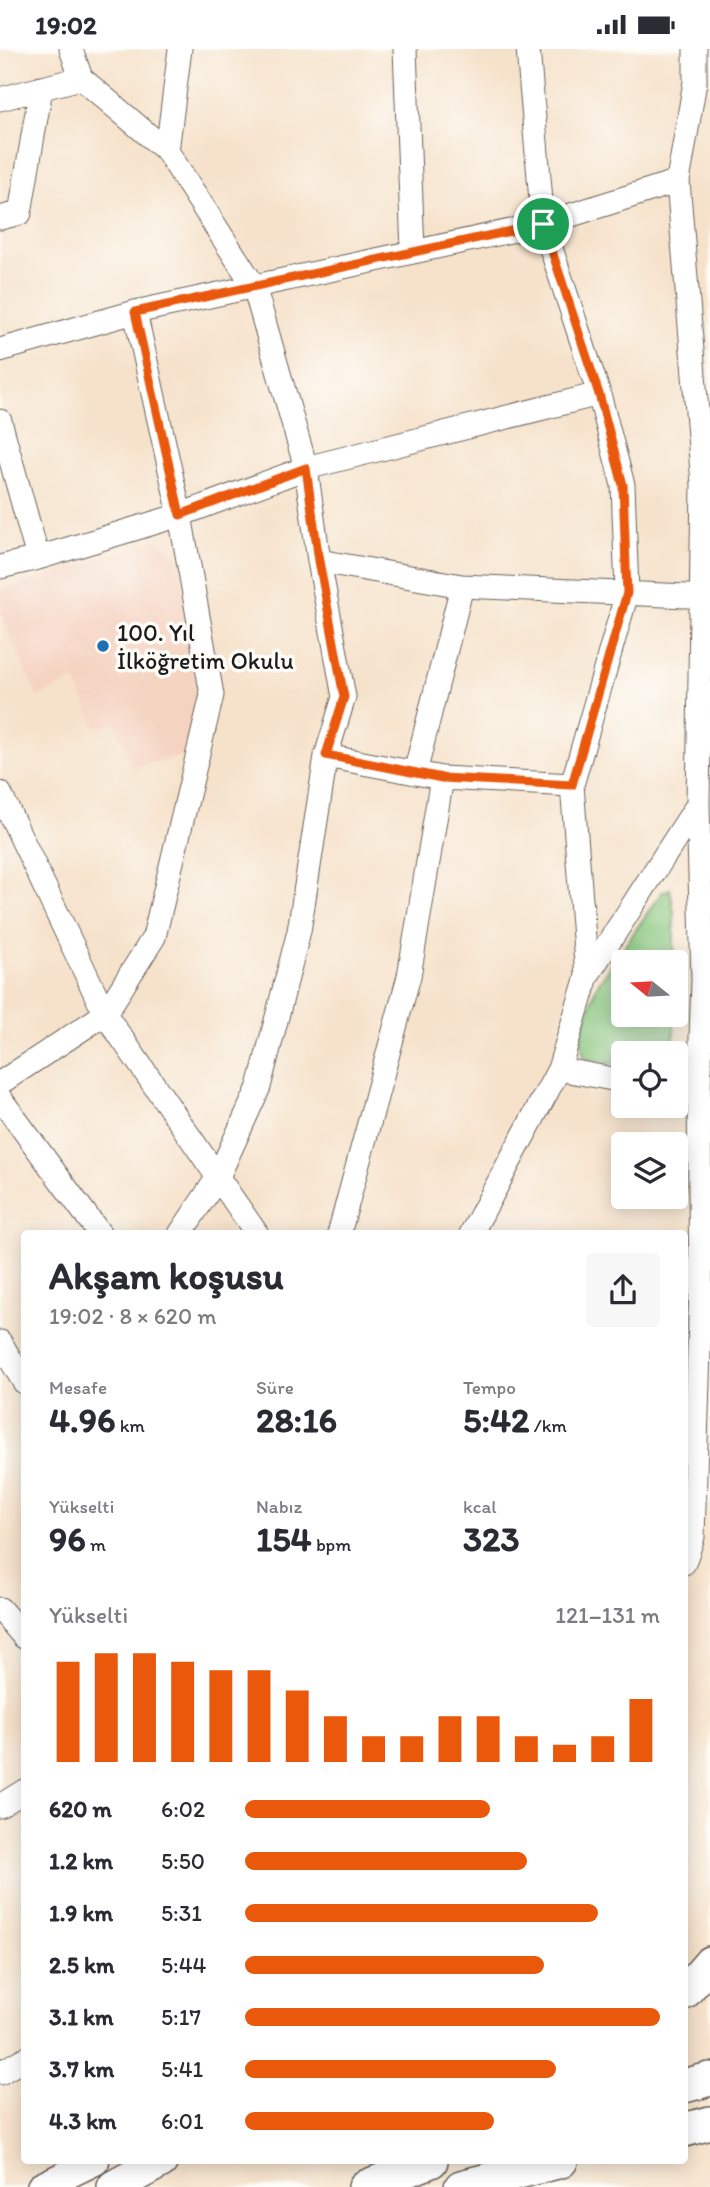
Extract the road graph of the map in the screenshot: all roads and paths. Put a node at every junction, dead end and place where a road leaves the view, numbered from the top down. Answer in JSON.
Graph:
{"nodes":[{"id":1,"x":71,"y":49,"type":"edge"},
{"id":2,"x":180,"y":49,"type":"edge"},
{"id":3,"x":405,"y":49,"type":"edge"},
{"id":4,"x":528,"y":49,"type":"edge"},
{"id":5,"x":695,"y":49,"type":"edge"},
{"id":6,"x":81,"y":78,"type":"junction"},
{"id":7,"x":41,"y":88,"type":"junction"},
{"id":8,"x":0,"y":99,"type":"edge"},
{"id":9,"x":167,"y":151,"type":"junction"},
{"id":10,"x":678,"y":181,"type":"junction"},
{"id":11,"x":0,"y":218,"type":"edge"},
{"id":12,"x":543,"y":224,"type":"junction"},
{"id":13,"x":413,"y":252,"type":"junction"},
{"id":14,"x":254,"y":286,"type":"junction"},
{"id":15,"x":135,"y":312,"type":"junction"},
{"id":16,"x":0,"y":350,"type":"edge"},
{"id":17,"x":599,"y":394,"type":"junction"},
{"id":18,"x":0,"y":421,"type":"edge"},
{"id":19,"x":306,"y":468,"type":"junction"},
{"id":20,"x":180,"y":515,"type":"junction"},
{"id":21,"x":38,"y":558,"type":"junction"},
{"id":22,"x":319,"y":561,"type":"junction"},
{"id":23,"x":0,"y":567,"type":"edge"},
{"id":24,"x":462,"y":586,"type":"junction"},
{"id":25,"x":627,"y":593,"type":"junction"},
{"id":26,"x":705,"y":597,"type":"edge"},
{"id":27,"x":326,"y":755,"type":"junction"},
{"id":28,"x":415,"y":773,"type":"junction"},
{"id":29,"x":442,"y":778,"type":"junction"},
{"id":30,"x":572,"y":785,"type":"junction"},
{"id":31,"x":0,"y":793,"type":"edge"},
{"id":32,"x":698,"y":804,"type":"junction"},
{"id":33,"x":587,"y":976,"type":"junction"},
{"id":34,"x":104,"y":1014,"type":"junction"},
{"id":35,"x":559,"y":1069,"type":"junction"},
{"id":36,"x":611,"y":1079,"type":"edge"},
{"id":37,"x":0,"y":1083,"type":"edge"},
{"id":38,"x":688,"y":1093,"type":"edge"},
{"id":39,"x":699,"y":1095,"type":"junction"},
{"id":40,"x":0,"y":1098,"type":"edge"},
{"id":41,"x":218,"y":1177,"type":"junction"},
{"id":42,"x":97,"y":1230,"type":"edge"},
{"id":43,"x":183,"y":1230,"type":"edge"},
{"id":44,"x":254,"y":1230,"type":"edge"},
{"id":45,"x":341,"y":1230,"type":"edge"},
{"id":46,"x":473,"y":1230,"type":"edge"},
{"id":47,"x":692,"y":1286,"type":"edge"},
{"id":48,"x":0,"y":1342,"type":"edge"},
{"id":49,"x":21,"y":1377,"type":"edge"},
{"id":50,"x":696,"y":1537,"type":"edge"},
{"id":51,"x":688,"y":1554,"type":"edge"},
{"id":52,"x":0,"y":1609,"type":"edge"},
{"id":53,"x":21,"y":1634,"type":"edge"},
{"id":54,"x":21,"y":1793,"type":"edge"},
{"id":55,"x":0,"y":1806,"type":"edge"},
{"id":56,"x":710,"y":1963,"type":"edge"},
{"id":57,"x":688,"y":1988,"type":"edge"},
{"id":58,"x":21,"y":2061,"type":"edge"},
{"id":59,"x":0,"y":2073,"type":"edge"},
{"id":60,"x":710,"y":2079,"type":"edge"},
{"id":61,"x":688,"y":2085,"type":"edge"},
{"id":62,"x":710,"y":2123,"type":"edge"},
{"id":63,"x":688,"y":2129,"type":"edge"},
{"id":64,"x":89,"y":2164,"type":"edge"},
{"id":65,"x":156,"y":2164,"type":"edge"},
{"id":66,"x":369,"y":2164,"type":"edge"},
{"id":67,"x":423,"y":2164,"type":"edge"},
{"id":68,"x":549,"y":2164,"type":"edge"},
{"id":69,"x":41,"y":2187,"type":"edge"},
{"id":70,"x":114,"y":2187,"type":"edge"},
{"id":71,"x":356,"y":2187,"type":"edge"},
{"id":72,"x":365,"y":2187,"type":"edge"},
{"id":73,"x":461,"y":2187,"type":"edge"}],
"edges":[{"from":1,"to":6,"type":"street"},
{"from":2,"to":9,"type":"street"},
{"from":3,"to":13,"type":"street"},
{"from":4,"to":12,"type":"street"},
{"from":5,"to":10,"type":"street"},
{"from":6,"to":7,"type":"street"},
{"from":6,"to":9,"type":"street"},
{"from":7,"to":8,"type":"street"},
{"from":7,"to":11,"type":"street"},
{"from":9,"to":14,"type":"street"},
{"from":10,"to":12,"type":"street"},
{"from":10,"to":26,"type":"street"},
{"from":12,"to":13,"type":"street"},
{"from":12,"to":17,"type":"street"},
{"from":13,"to":14,"type":"street"},
{"from":14,"to":15,"type":"street"},
{"from":14,"to":19,"type":"street"},
{"from":15,"to":16,"type":"street"},
{"from":15,"to":20,"type":"street"},
{"from":17,"to":19,"type":"street"},
{"from":17,"to":25,"type":"street"},
{"from":18,"to":21,"type":"street"},
{"from":19,"to":20,"type":"street"},
{"from":19,"to":22,"type":"street"},
{"from":20,"to":21,"type":"street"},
{"from":20,"to":34,"type":"street"},
{"from":21,"to":23,"type":"street"},
{"from":22,"to":24,"type":"street"},
{"from":22,"to":27,"type":"street"},
{"from":24,"to":25,"type":"street"},
{"from":24,"to":28,"type":"street"},
{"from":25,"to":26,"type":"street"},
{"from":25,"to":30,"type":"street"},
{"from":26,"to":32,"type":"street"},
{"from":27,"to":28,"type":"street"},
{"from":27,"to":41,"type":"street"},
{"from":28,"to":29,"type":"street"},
{"from":29,"to":30,"type":"street"},
{"from":29,"to":45,"type":"street"},
{"from":30,"to":33,"type":"street"},
{"from":31,"to":34,"type":"street"},
{"from":32,"to":33,"type":"street"},
{"from":32,"to":39,"type":"street"},
{"from":33,"to":35,"type":"street"},
{"from":34,"to":37,"type":"street"},
{"from":34,"to":41,"type":"street"},
{"from":35,"to":36,"type":"street"},
{"from":35,"to":46,"type":"street"},
{"from":38,"to":39,"type":"street"},
{"from":39,"to":47,"type":"street"},
{"from":40,"to":42,"type":"street"},
{"from":41,"to":43,"type":"street"},
{"from":41,"to":44,"type":"street"},
{"from":47,"to":50,"type":"street"},
{"from":48,"to":49,"type":"street"},
{"from":50,"to":51,"type":"street"},
{"from":52,"to":53,"type":"street"},
{"from":54,"to":55,"type":"street"},
{"from":56,"to":57,"type":"highway"},
{"from":58,"to":59,"type":"street"},
{"from":60,"to":61,"type":"highway"},
{"from":62,"to":63,"type":"highway"},
{"from":64,"to":69,"type":"main road"},
{"from":65,"to":70,"type":"highway"},
{"from":66,"to":71,"type":"highway"},
{"from":67,"to":72,"type":"highway"},
{"from":68,"to":73,"type":"highway"}]}
